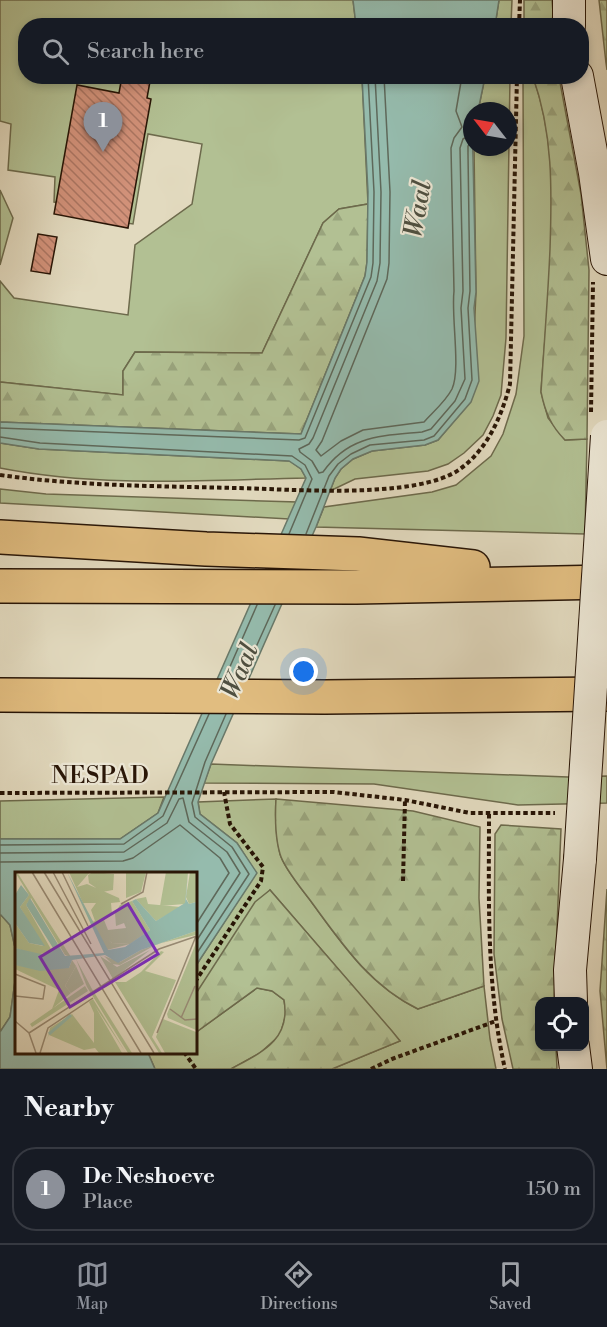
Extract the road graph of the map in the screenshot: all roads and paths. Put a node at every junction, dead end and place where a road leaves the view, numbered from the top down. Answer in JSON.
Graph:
{"nodes":[{"id":1,"x":520,"y":0,"type":"edge"},
{"id":2,"x":569,"y":0,"type":"edge"},
{"id":3,"x":519,"y":18,"type":"edge"},
{"id":4,"x":569,"y":18,"type":"edge"},
{"id":5,"x":517,"y":84,"type":"edge"},
{"id":6,"x":578,"y":84,"type":"edge"},
{"id":7,"x":607,"y":259,"type":"edge"},
{"id":8,"x":607,"y":431,"type":"edge"},
{"id":9,"x":607,"y":436,"type":"edge"},
{"id":10,"x":0,"y":475,"type":"edge"},
{"id":11,"x":0,"y":537,"type":"edge"},
{"id":12,"x":605,"y":582,"type":"edge"},
{"id":13,"x":0,"y":586,"type":"edge"},
{"id":14,"x":607,"y":694,"type":"edge"},
{"id":15,"x":0,"y":695,"type":"edge"},
{"id":16,"x":224,"y":792,"type":"junction"},
{"id":17,"x":0,"y":794,"type":"edge"},
{"id":18,"x":405,"y":800,"type":"junction"},
{"id":19,"x":564,"y":813,"type":"dead end"},
{"id":20,"x":489,"y":814,"type":"junction"},
{"id":21,"x":403,"y":881,"type":"dead end"},
{"id":22,"x":196,"y":980,"type":"edge"},
{"id":23,"x":571,"y":997,"type":"edge"},
{"id":24,"x":496,"y":1021,"type":"junction"},
{"id":25,"x":574,"y":1051,"type":"edge"},
{"id":26,"x":185,"y":1054,"type":"edge"},
{"id":27,"x":196,"y":1069,"type":"edge"},
{"id":28,"x":371,"y":1069,"type":"edge"},
{"id":29,"x":505,"y":1069,"type":"edge"},
{"id":30,"x":576,"y":1069,"type":"edge"}],
"edges":[{"from":1,"to":3,"type":"path"},
{"from":2,"to":4,"type":"street"},
{"from":5,"to":10,"type":"path"},
{"from":6,"to":7,"type":"street"},
{"from":8,"to":9,"type":"street"},
{"from":9,"to":23,"type":"street","bridge":true},
{"from":11,"to":12,"type":"highway"},
{"from":12,"to":13,"type":"highway"},
{"from":14,"to":15,"type":"highway"},
{"from":16,"to":17,"type":"path","name":"NESPAD"},
{"from":16,"to":18,"type":"path","name":"NESPAD"},
{"from":16,"to":22,"type":"path"},
{"from":18,"to":20,"type":"path","name":"NESPAD"},
{"from":18,"to":21,"type":"path"},
{"from":19,"to":20,"type":"path","name":"NESPAD"},
{"from":20,"to":24,"type":"path"},
{"from":24,"to":28,"type":"path"},
{"from":24,"to":29,"type":"path"},
{"from":25,"to":30,"type":"street"},
{"from":26,"to":27,"type":"path"}]}
